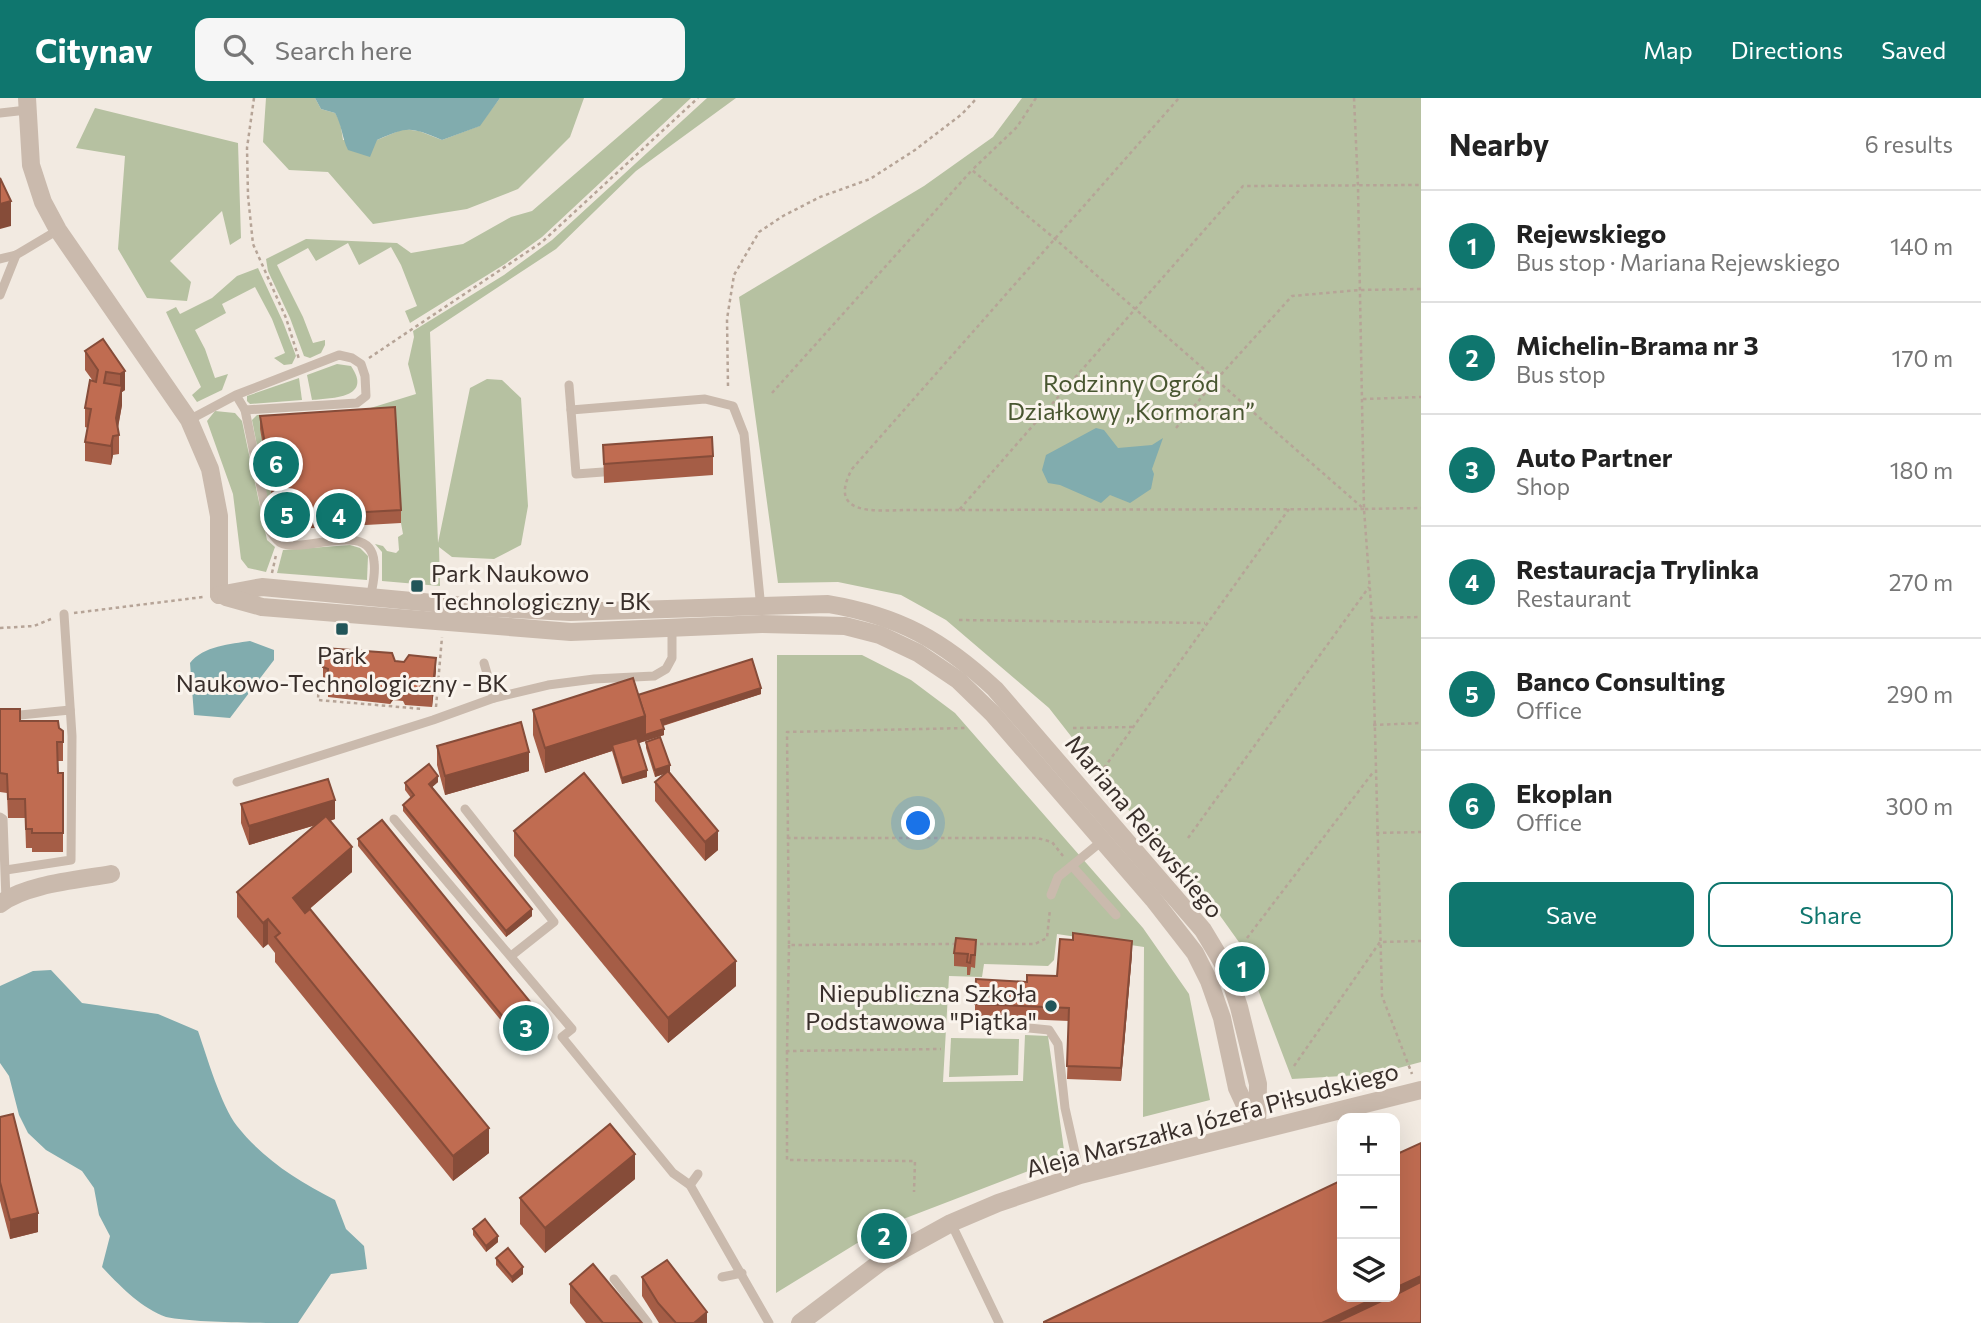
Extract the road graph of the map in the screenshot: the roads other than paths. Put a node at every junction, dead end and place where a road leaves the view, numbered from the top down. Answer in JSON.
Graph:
{"nodes":[{"id":1,"x":27,"y":104,"type":"edge"},
{"id":2,"x":0,"y":113,"type":"edge"},
{"id":3,"x":58,"y":230,"type":"junction"},
{"id":4,"x":16,"y":255,"type":"junction"},
{"id":5,"x":0,"y":259,"type":"edge"},
{"id":6,"x":0,"y":295,"type":"edge"},
{"id":7,"x":569,"y":385,"type":"dead end"},
{"id":8,"x":236,"y":395,"type":"junction"},
{"id":9,"x":245,"y":410,"type":"junction"},
{"id":10,"x":571,"y":410,"type":"junction"},
{"id":11,"x":189,"y":420,"type":"junction"},
{"id":12,"x":603,"y":472,"type":"edge"},
{"id":13,"x":219,"y":596,"type":"junction"},
{"id":14,"x":371,"y":596,"type":"junction"},
{"id":15,"x":761,"y":605,"type":"junction"},
{"id":16,"x":65,"y":614,"type":"road end"},
{"id":17,"x":368,"y":616,"type":"junction"},
{"id":18,"x":762,"y":624,"type":"junction"},
{"id":19,"x":672,"y":629,"type":"junction"},
{"id":20,"x":484,"y":663,"type":"dead end"},
{"id":21,"x":494,"y":698,"type":"junction"},
{"id":22,"x":70,"y":710,"type":"junction"},
{"id":23,"x":0,"y":717,"type":"edge"},
{"id":24,"x":237,"y":782,"type":"dead end"},
{"id":25,"x":465,"y":809,"type":"dead end"},
{"id":26,"x":0,"y":817,"type":"edge"},
{"id":27,"x":394,"y":819,"type":"dead end"},
{"id":28,"x":1102,"y":841,"type":"junction"},
{"id":29,"x":1072,"y":866,"type":"junction"},
{"id":30,"x":6,"y":870,"type":"junction"},
{"id":31,"x":110,"y":874,"type":"dead end"},
{"id":32,"x":1051,"y":895,"type":"road end"},
{"id":33,"x":3,"y":902,"type":"edge"},
{"id":34,"x":1116,"y":915,"type":"dead end"},
{"id":35,"x":511,"y":957,"type":"junction"},
{"id":36,"x":1019,"y":1027,"type":"dead end"},
{"id":37,"x":1420,"y":1090,"type":"edge"},
{"id":38,"x":1257,"y":1130,"type":"junction"},
{"id":39,"x":698,"y":1174,"type":"dead end"},
{"id":40,"x":1080,"y":1175,"type":"junction"},
{"id":41,"x":690,"y":1185,"type":"junction"},
{"id":42,"x":951,"y":1223,"type":"junction"},
{"id":43,"x":742,"y":1273,"type":"junction"},
{"id":44,"x":722,"y":1277,"type":"dead end"},
{"id":45,"x":614,"y":1279,"type":"dead end"},
{"id":46,"x":648,"y":1323,"type":"edge"},
{"id":47,"x":769,"y":1323,"type":"edge"},
{"id":48,"x":800,"y":1323,"type":"edge"},
{"id":49,"x":999,"y":1323,"type":"edge"}],
"edges":[{"from":1,"to":2,"type":"lane"},
{"from":1,"to":3,"type":"street"},
{"from":3,"to":4,"type":"lane"},
{"from":3,"to":11,"type":"street"},
{"from":4,"to":5,"type":"lane"},
{"from":4,"to":6,"type":"lane"},
{"from":7,"to":10,"type":"lane"},
{"from":8,"to":9,"type":"lane"},
{"from":8,"to":9,"type":"lane"},
{"from":8,"to":11,"type":"lane"},
{"from":9,"to":14,"type":"lane"},
{"from":10,"to":12,"type":"lane"},
{"from":10,"to":15,"type":"lane"},
{"from":11,"to":13,"type":"street"},
{"from":13,"to":14,"type":"street","name":"Mariana Rejewskiego"},
{"from":13,"to":17,"type":"street","name":"Mariana Rejewskiego"},
{"from":14,"to":15,"type":"street","name":"Mariana Rejewskiego"},
{"from":14,"to":17,"type":"lane"},
{"from":15,"to":18,"type":"lane"},
{"from":15,"to":38,"type":"street","name":"Mariana Rejewskiego"},
{"from":16,"to":22,"type":"lane"},
{"from":17,"to":19,"type":"street","name":"Mariana Rejewskiego"},
{"from":18,"to":19,"type":"street","name":"Mariana Rejewskiego"},
{"from":18,"to":28,"type":"street","name":"Mariana Rejewskiego"},
{"from":19,"to":21,"type":"lane"},
{"from":20,"to":21,"type":"lane"},
{"from":21,"to":24,"type":"lane"},
{"from":22,"to":23,"type":"lane"},
{"from":22,"to":30,"type":"lane"},
{"from":25,"to":35,"type":"lane"},
{"from":26,"to":30,"type":"lane"},
{"from":27,"to":35,"type":"lane"},
{"from":28,"to":29,"type":"lane"},
{"from":28,"to":38,"type":"street","name":"Mariana Rejewskiego"},
{"from":29,"to":32,"type":"lane"},
{"from":29,"to":34,"type":"lane"},
{"from":30,"to":33,"type":"lane"},
{"from":31,"to":33,"type":"street"},
{"from":35,"to":41,"type":"lane"},
{"from":36,"to":40,"type":"lane"},
{"from":37,"to":38,"type":"street","name":"Aleja Marszałka Józefa Piłsudskiego"},
{"from":38,"to":40,"type":"street","name":"Aleja Marszałka Józefa Piłsudskiego"},
{"from":39,"to":41,"type":"lane"},
{"from":40,"to":42,"type":"street","name":"Aleja Marszałka Józefa Piłsudskiego"},
{"from":41,"to":43,"type":"lane"},
{"from":42,"to":48,"type":"street","name":"Aleja Marszałka Józefa Piłsudskiego"},
{"from":42,"to":49,"type":"lane"},
{"from":43,"to":44,"type":"lane"},
{"from":43,"to":47,"type":"lane"},
{"from":45,"to":46,"type":"lane"}]}
